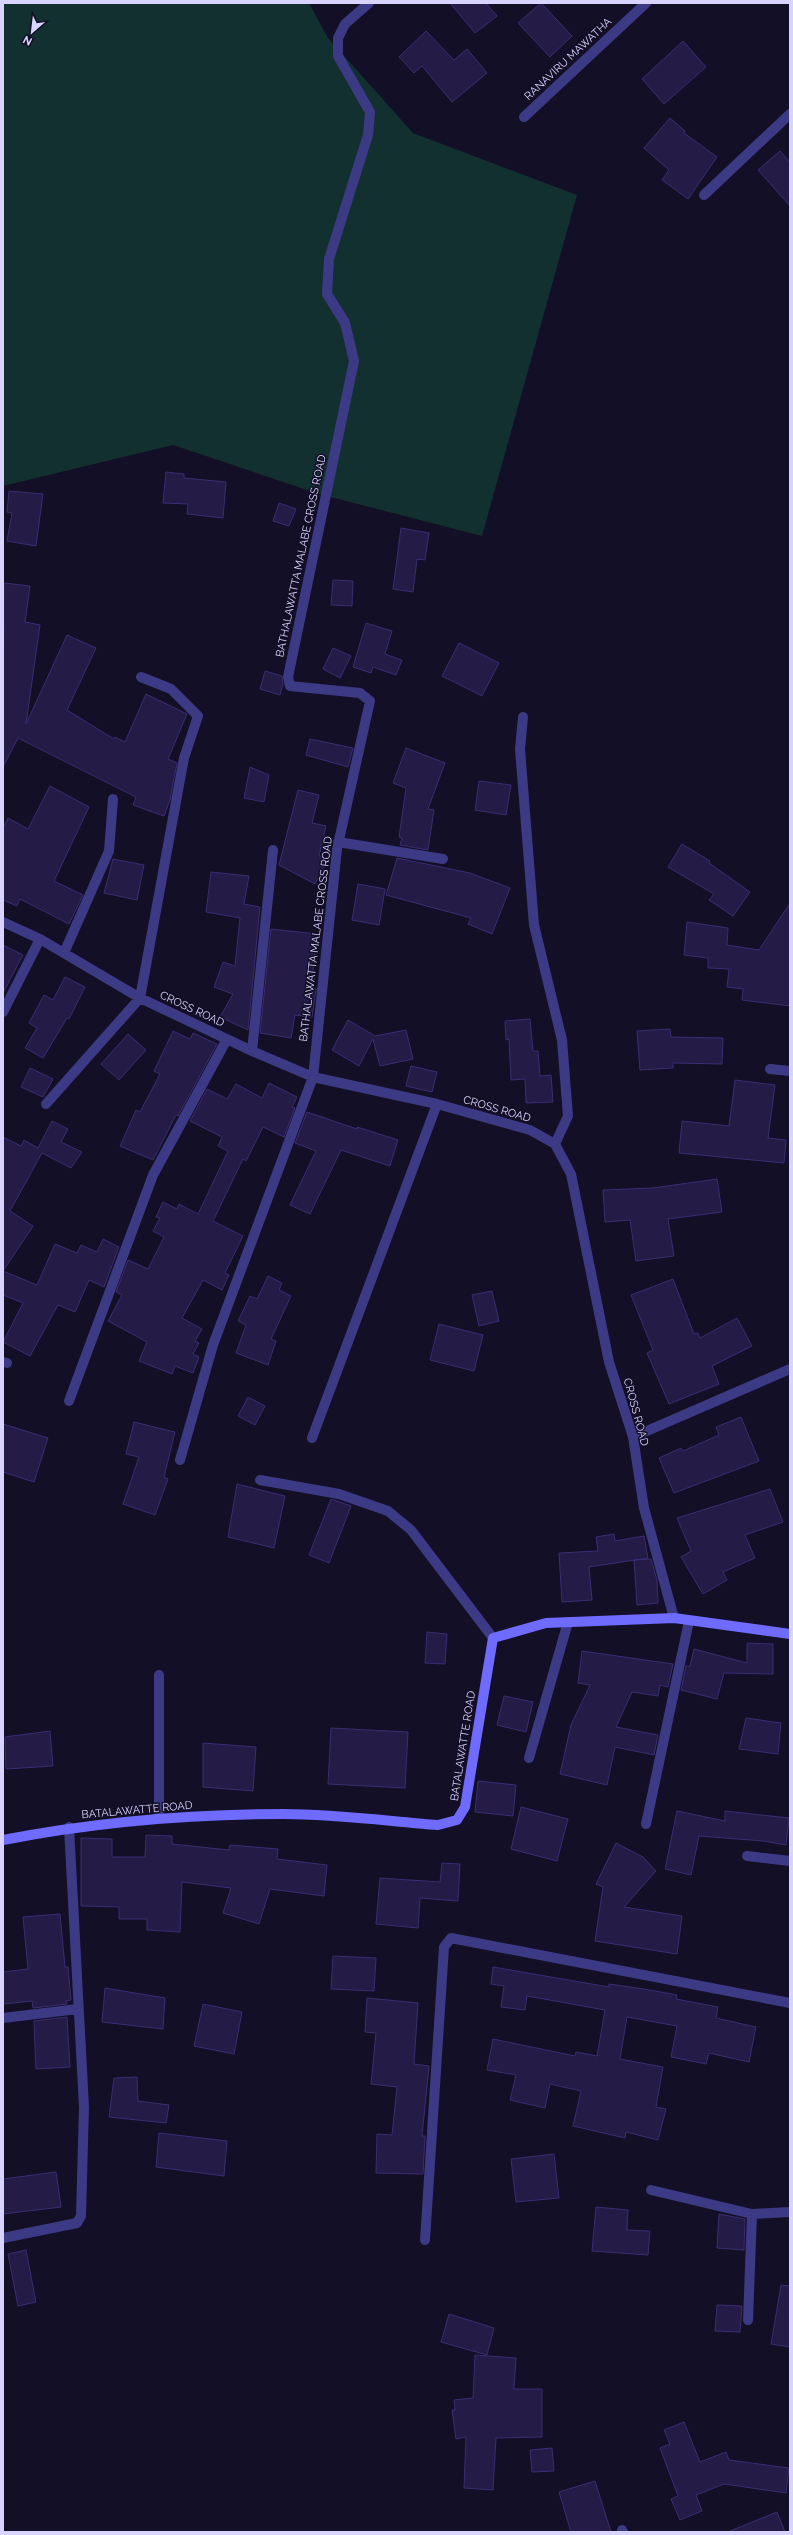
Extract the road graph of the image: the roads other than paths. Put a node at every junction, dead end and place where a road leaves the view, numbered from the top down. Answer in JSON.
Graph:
{"nodes":[{"id":1,"x":369,"y":3,"type":"edge"},
{"id":2,"x":646,"y":3,"type":"edge"},
{"id":3,"x":790,"y":114,"type":"edge"},
{"id":4,"x":524,"y":117,"type":"dead end"},
{"id":5,"x":704,"y":195,"type":"dead end"},
{"id":6,"x":141,"y":677,"type":"dead end"},
{"id":7,"x":524,"y":717,"type":"dead end"},
{"id":8,"x":113,"y":799,"type":"dead end"},
{"id":9,"x":338,"y":842,"type":"junction"},
{"id":10,"x":273,"y":850,"type":"dead end"},
{"id":11,"x":443,"y":859,"type":"dead end"},
{"id":12,"x":3,"y":922,"type":"edge"},
{"id":13,"x":40,"y":939,"type":"junction"},
{"id":14,"x":64,"y":953,"type":"junction"},
{"id":15,"x":140,"y":998,"type":"junction"},
{"id":16,"x":3,"y":1012,"type":"edge"},
{"id":17,"x":227,"y":1039,"type":"junction"},
{"id":18,"x":252,"y":1051,"type":"junction"},
{"id":19,"x":770,"y":1069,"type":"dead end"},
{"id":20,"x":790,"y":1070,"type":"edge"},
{"id":21,"x":312,"y":1077,"type":"junction"},
{"id":22,"x":46,"y":1104,"type":"dead end"},
{"id":23,"x":437,"y":1104,"type":"junction"},
{"id":24,"x":555,"y":1144,"type":"junction"},
{"id":25,"x":790,"y":1369,"type":"edge"},
{"id":26,"x":69,"y":1401,"type":"dead end"},
{"id":27,"x":632,"y":1437,"type":"junction"},
{"id":28,"x":312,"y":1438,"type":"dead end"},
{"id":29,"x":180,"y":1460,"type":"dead end"},
{"id":30,"x":260,"y":1480,"type":"dead end"},
{"id":31,"x":674,"y":1618,"type":"junction"},
{"id":32,"x":689,"y":1621,"type":"junction"},
{"id":33,"x":568,"y":1622,"type":"junction"},
{"id":34,"x":790,"y":1634,"type":"edge"},
{"id":35,"x":493,"y":1638,"type":"junction"},
{"id":36,"x":159,"y":1675,"type":"dead end"},
{"id":37,"x":529,"y":1758,"type":"dead end"},
{"id":38,"x":159,"y":1818,"type":"junction"},
{"id":39,"x":646,"y":1824,"type":"dead end"},
{"id":40,"x":69,"y":1827,"type":"junction"},
{"id":41,"x":3,"y":1840,"type":"edge"},
{"id":42,"x":747,"y":1856,"type":"dead end"},
{"id":43,"x":790,"y":1860,"type":"edge"},
{"id":44,"x":790,"y":2003,"type":"edge"},
{"id":45,"x":78,"y":2009,"type":"junction"},
{"id":46,"x":3,"y":2018,"type":"edge"},
{"id":47,"x":651,"y":2190,"type":"dead end"},
{"id":48,"x":790,"y":2212,"type":"edge"},
{"id":49,"x":752,"y":2214,"type":"junction"},
{"id":50,"x":3,"y":2238,"type":"edge"},
{"id":51,"x":425,"y":2240,"type":"dead end"},
{"id":52,"x":748,"y":2320,"type":"dead end"}],
"edges":[{"from":1,"to":9,"type":"street","name":"BATHALAWATTA MALABE CROSS ROAD"},
{"from":2,"to":4,"type":"street","name":"RANAVIRU MAWATHA"},
{"from":3,"to":5,"type":"street"},
{"from":6,"to":15,"type":"street"},
{"from":7,"to":24,"type":"street"},
{"from":8,"to":14,"type":"street"},
{"from":9,"to":11,"type":"street"},
{"from":9,"to":21,"type":"street","name":"BATHALAWATTA MALABE CROSS ROAD"},
{"from":10,"to":18,"type":"street"},
{"from":12,"to":13,"type":"street","name":"CROSS ROAD"},
{"from":13,"to":14,"type":"street","name":"CROSS ROAD"},
{"from":13,"to":16,"type":"street"},
{"from":14,"to":15,"type":"street","name":"CROSS ROAD"},
{"from":15,"to":17,"type":"street","name":"CROSS ROAD"},
{"from":15,"to":22,"type":"street"},
{"from":17,"to":18,"type":"street","name":"CROSS ROAD"},
{"from":17,"to":26,"type":"street"},
{"from":18,"to":21,"type":"street","name":"CROSS ROAD"},
{"from":19,"to":20,"type":"street"},
{"from":21,"to":23,"type":"street","name":"CROSS ROAD"},
{"from":21,"to":29,"type":"street","name":"BATHALAWATTA MALABE CROSS ROAD"},
{"from":23,"to":24,"type":"street","name":"CROSS ROAD"},
{"from":23,"to":28,"type":"street"},
{"from":24,"to":27,"type":"street","name":"CROSS ROAD"},
{"from":25,"to":27,"type":"street"},
{"from":27,"to":31,"type":"street","name":"CROSS ROAD"},
{"from":30,"to":35,"type":"street"},
{"from":31,"to":32,"type":"street"},
{"from":31,"to":33,"type":"street"},
{"from":32,"to":34,"type":"street"},
{"from":32,"to":39,"type":"street"},
{"from":33,"to":35,"type":"street"},
{"from":33,"to":37,"type":"street"},
{"from":35,"to":38,"type":"street","name":"BATALAWATTE ROAD"},
{"from":36,"to":38,"type":"street"},
{"from":38,"to":40,"type":"street","name":"BATALAWATTE ROAD"},
{"from":40,"to":41,"type":"street","name":"BATALAWATTE ROAD"},
{"from":40,"to":45,"type":"street"},
{"from":42,"to":43,"type":"street"},
{"from":44,"to":51,"type":"street"},
{"from":45,"to":46,"type":"street"},
{"from":45,"to":50,"type":"street"},
{"from":47,"to":49,"type":"street"},
{"from":48,"to":49,"type":"street"},
{"from":49,"to":52,"type":"street"}]}
